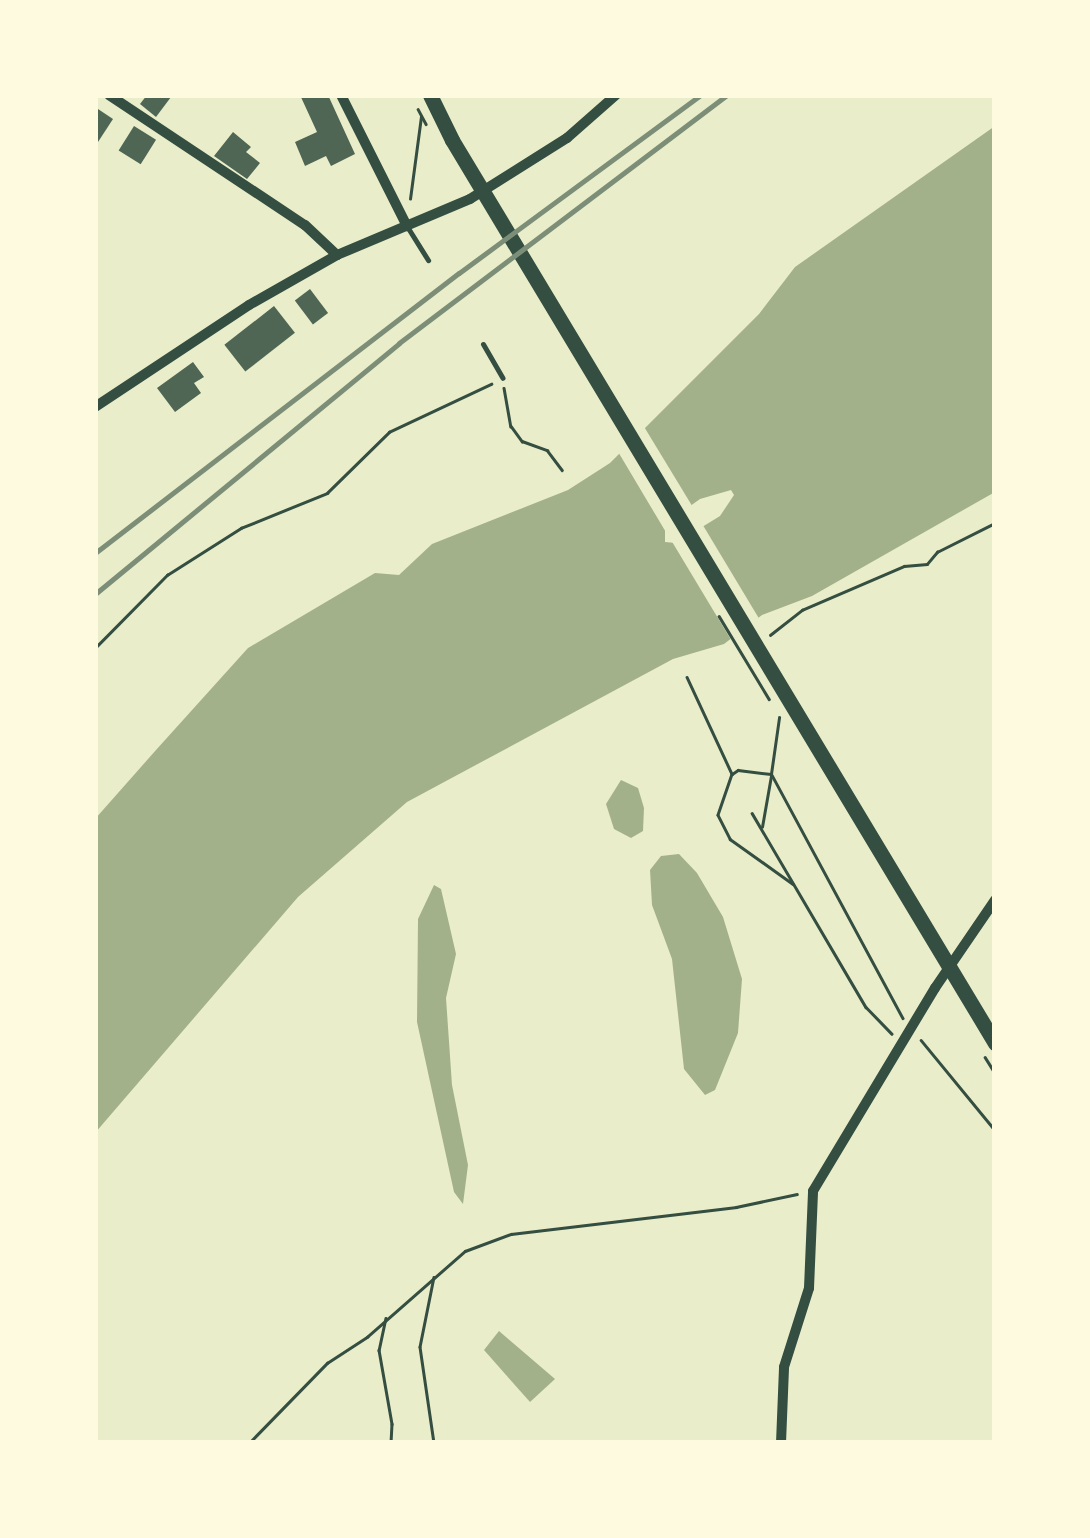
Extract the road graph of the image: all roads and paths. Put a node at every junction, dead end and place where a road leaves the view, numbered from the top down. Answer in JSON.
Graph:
{"nodes":[{"id":1,"x":108,"y":95,"type":"edge"},
{"id":2,"x":340,"y":95,"type":"edge"},
{"id":3,"x":430,"y":95,"type":"edge"},
{"id":4,"x":598,"y":95,"type":"edge"},
{"id":5,"x":616,"y":95,"type":"edge"},
{"id":6,"x":594,"y":114,"type":"junction"},
{"id":7,"x":421,"y":116,"type":"dead end"},
{"id":8,"x":412,"y":186,"type":"dead end"},
{"id":9,"x":407,"y":226,"type":"junction"},
{"id":10,"x":337,"y":255,"type":"junction"},
{"id":11,"x":428,"y":260,"type":"dead end"},
{"id":12,"x":482,"y":344,"type":"dead end"},
{"id":13,"x":503,"y":378,"type":"junction"},
{"id":14,"x":95,"y":407,"type":"edge"},
{"id":15,"x":562,"y":470,"type":"dead end"},
{"id":16,"x":995,"y":523,"type":"edge"},
{"id":17,"x":763,"y":647,"type":"dead end"},
{"id":18,"x":95,"y":648,"type":"edge"},
{"id":19,"x":687,"y":676,"type":"dead end"},
{"id":20,"x":780,"y":714,"type":"dead end"},
{"id":21,"x":732,"y":774,"type":"junction"},
{"id":22,"x":771,"y":774,"type":"junction"},
{"id":23,"x":752,"y":813,"type":"dead end"},
{"id":24,"x":762,"y":830,"type":"junction"},
{"id":25,"x":794,"y":885,"type":"junction"},
{"id":26,"x":995,"y":900,"type":"edge"},
{"id":27,"x":913,"y":1030,"type":"junction"},
{"id":28,"x":995,"y":1043,"type":"edge"},
{"id":29,"x":903,"y":1046,"type":"junction"},
{"id":30,"x":995,"y":1130,"type":"edge"},
{"id":31,"x":813,"y":1191,"type":"junction"},
{"id":32,"x":434,"y":1278,"type":"junction"},
{"id":33,"x":387,"y":1316,"type":"junction"},
{"id":34,"x":249,"y":1443,"type":"edge"},
{"id":35,"x":390,"y":1443,"type":"edge"},
{"id":36,"x":434,"y":1443,"type":"edge"},
{"id":37,"x":781,"y":1443,"type":"edge"}],
"edges":[{"from":1,"to":10,"type":"street"},
{"from":2,"to":9,"type":"street"},
{"from":3,"to":28,"type":"main road"},
{"from":4,"to":6,"type":"street"},
{"from":5,"to":6,"type":"street"},
{"from":6,"to":9,"type":"street"},
{"from":7,"to":8,"type":"path"},
{"from":9,"to":10,"type":"street"},
{"from":9,"to":11,"type":"lane"},
{"from":10,"to":14,"type":"street"},
{"from":12,"to":13,"type":"lane"},
{"from":13,"to":15,"type":"path"},
{"from":13,"to":18,"type":"path"},
{"from":16,"to":17,"type":"path"},
{"from":19,"to":21,"type":"path"},
{"from":20,"to":22,"type":"path"},
{"from":21,"to":22,"type":"path"},
{"from":21,"to":25,"type":"path"},
{"from":22,"to":24,"type":"path"},
{"from":22,"to":27,"type":"path"},
{"from":23,"to":24,"type":"path"},
{"from":24,"to":25,"type":"path"},
{"from":25,"to":29,"type":"path"},
{"from":26,"to":27,"type":"street"},
{"from":27,"to":29,"type":"street"},
{"from":27,"to":30,"type":"path"},
{"from":29,"to":31,"type":"street"},
{"from":31,"to":32,"type":"path"},
{"from":31,"to":37,"type":"street"},
{"from":32,"to":33,"type":"path"},
{"from":32,"to":36,"type":"path"},
{"from":33,"to":34,"type":"path"},
{"from":33,"to":35,"type":"path"}]}
